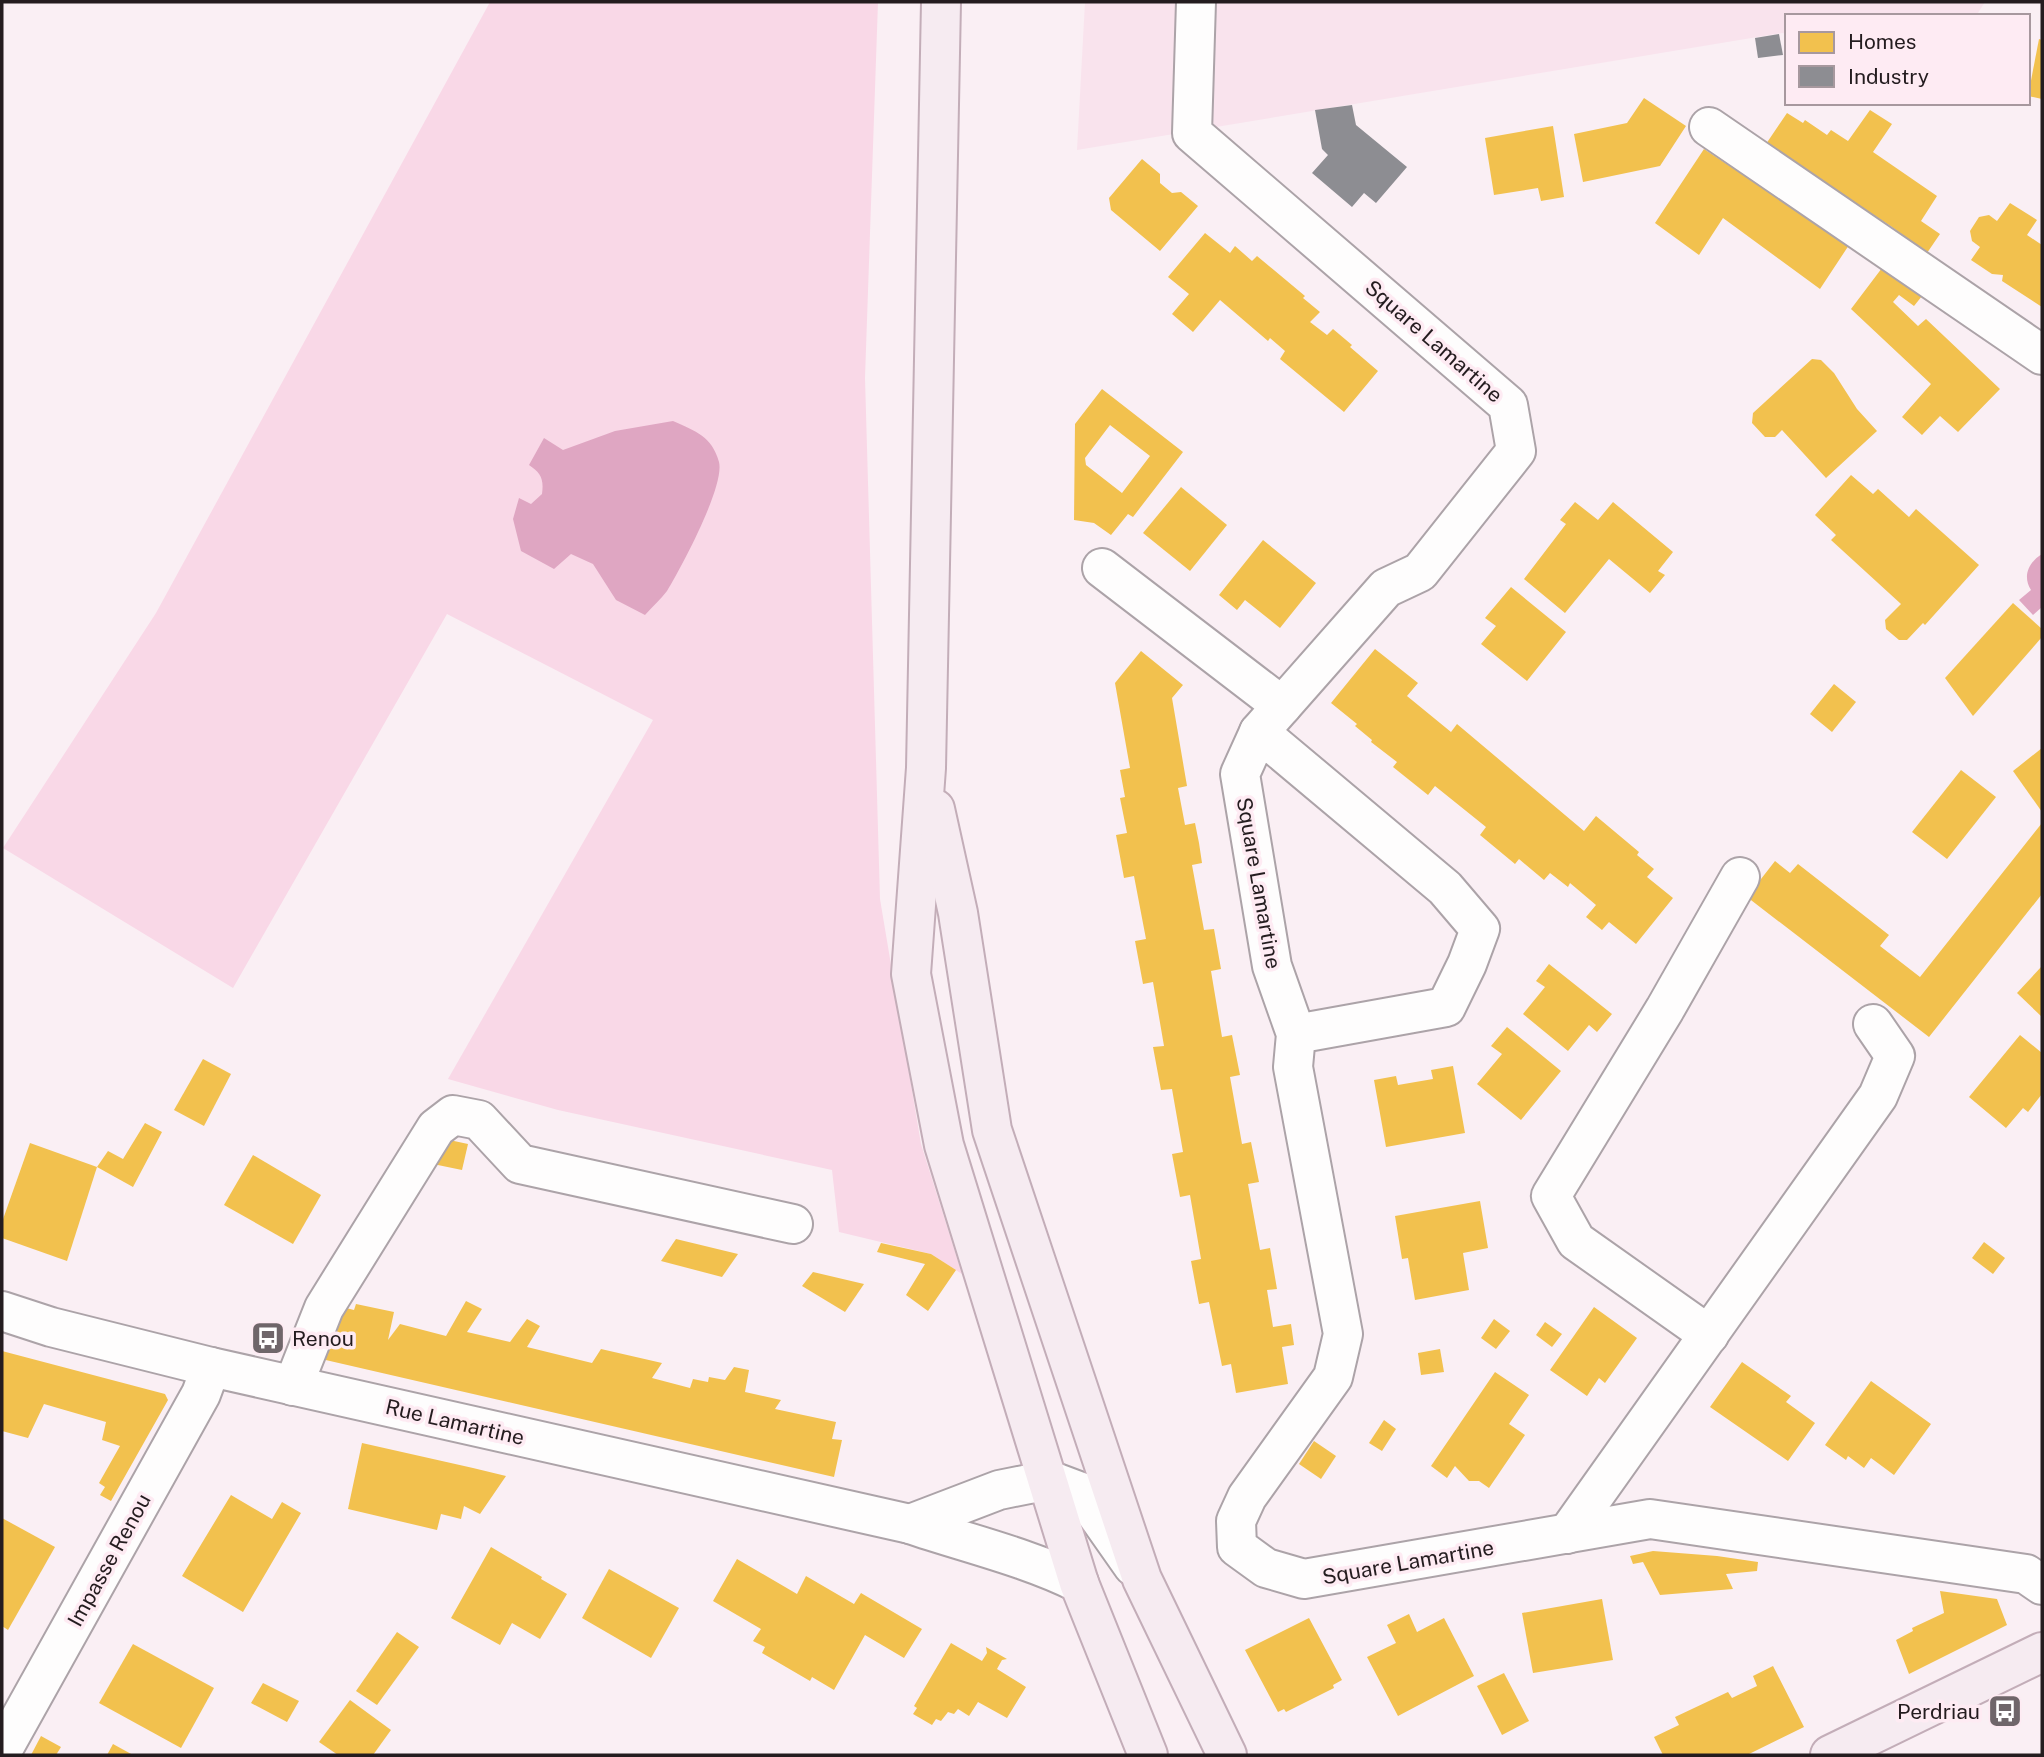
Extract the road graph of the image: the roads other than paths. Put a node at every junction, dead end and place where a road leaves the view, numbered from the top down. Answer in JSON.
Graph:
{"nodes":[{"id":1,"x":941,"y":2,"type":"edge"},
{"id":2,"x":1196,"y":2,"type":"edge"},
{"id":3,"x":1709,"y":127,"type":"dead end"},
{"id":4,"x":2042,"y":355,"type":"edge"},
{"id":5,"x":1102,"y":568,"type":"dead end"},
{"id":6,"x":1270,"y":719,"type":"junction"},
{"id":7,"x":926,"y":768,"type":"junction"},
{"id":8,"x":1740,"y":877,"type":"dead end"},
{"id":9,"x":1873,"y":1024,"type":"dead end"},
{"id":10,"x":1296,"y":1034,"type":"junction"},
{"id":11,"x":793,"y":1224,"type":"dead end"},
{"id":12,"x":2,"y":1311,"type":"edge"},
{"id":13,"x":1709,"y":1335,"type":"junction"},
{"id":14,"x":211,"y":1367,"type":"junction"},
{"id":15,"x":293,"y":1385,"type":"junction"},
{"id":16,"x":1049,"y":1480,"type":"junction"},
{"id":17,"x":910,"y":1524,"type":"junction"},
{"id":18,"x":1567,"y":1534,"type":"junction"},
{"id":19,"x":1142,"y":1579,"type":"junction"},
{"id":20,"x":1079,"y":1583,"type":"junction"},
{"id":21,"x":2042,"y":1585,"type":"edge"},
{"id":22,"x":2042,"y":1652,"type":"edge"},
{"id":23,"x":2,"y":1751,"type":"edge"},
{"id":24,"x":1148,"y":1755,"type":"edge"},
{"id":25,"x":1227,"y":1755,"type":"edge"},
{"id":26,"x":1830,"y":1755,"type":"edge"}],
"edges":[{"from":1,"to":7,"type":"main road"},
{"from":2,"to":6,"type":"street","name":"Square Lamartine"},
{"from":3,"to":4,"type":"street"},
{"from":5,"to":6,"type":"street"},
{"from":6,"to":10,"type":"street","name":"Square Lamartine"},
{"from":6,"to":10,"type":"street"},
{"from":7,"to":16,"type":"main road"},
{"from":7,"to":19,"type":"main road"},
{"from":8,"to":13,"type":"street"},
{"from":9,"to":13,"type":"street"},
{"from":10,"to":18,"type":"street","name":"Square Lamartine"},
{"from":11,"to":15,"type":"street"},
{"from":12,"to":14,"type":"street","name":"Rue Lamartine"},
{"from":13,"to":18,"type":"street"},
{"from":14,"to":15,"type":"street","name":"Rue Lamartine"},
{"from":14,"to":23,"type":"street","name":"Impasse Renou"},
{"from":15,"to":17,"type":"street","name":"Rue Lamartine"},
{"from":16,"to":17,"type":"street"},
{"from":16,"to":19,"type":"street"},
{"from":16,"to":20,"type":"main road"},
{"from":17,"to":20,"type":"street","name":"Rue Lamartine"},
{"from":18,"to":21,"type":"street","name":"Square Lamartine"},
{"from":19,"to":25,"type":"main road"},
{"from":20,"to":24,"type":"main road"},
{"from":22,"to":26,"type":"main road"}]}
